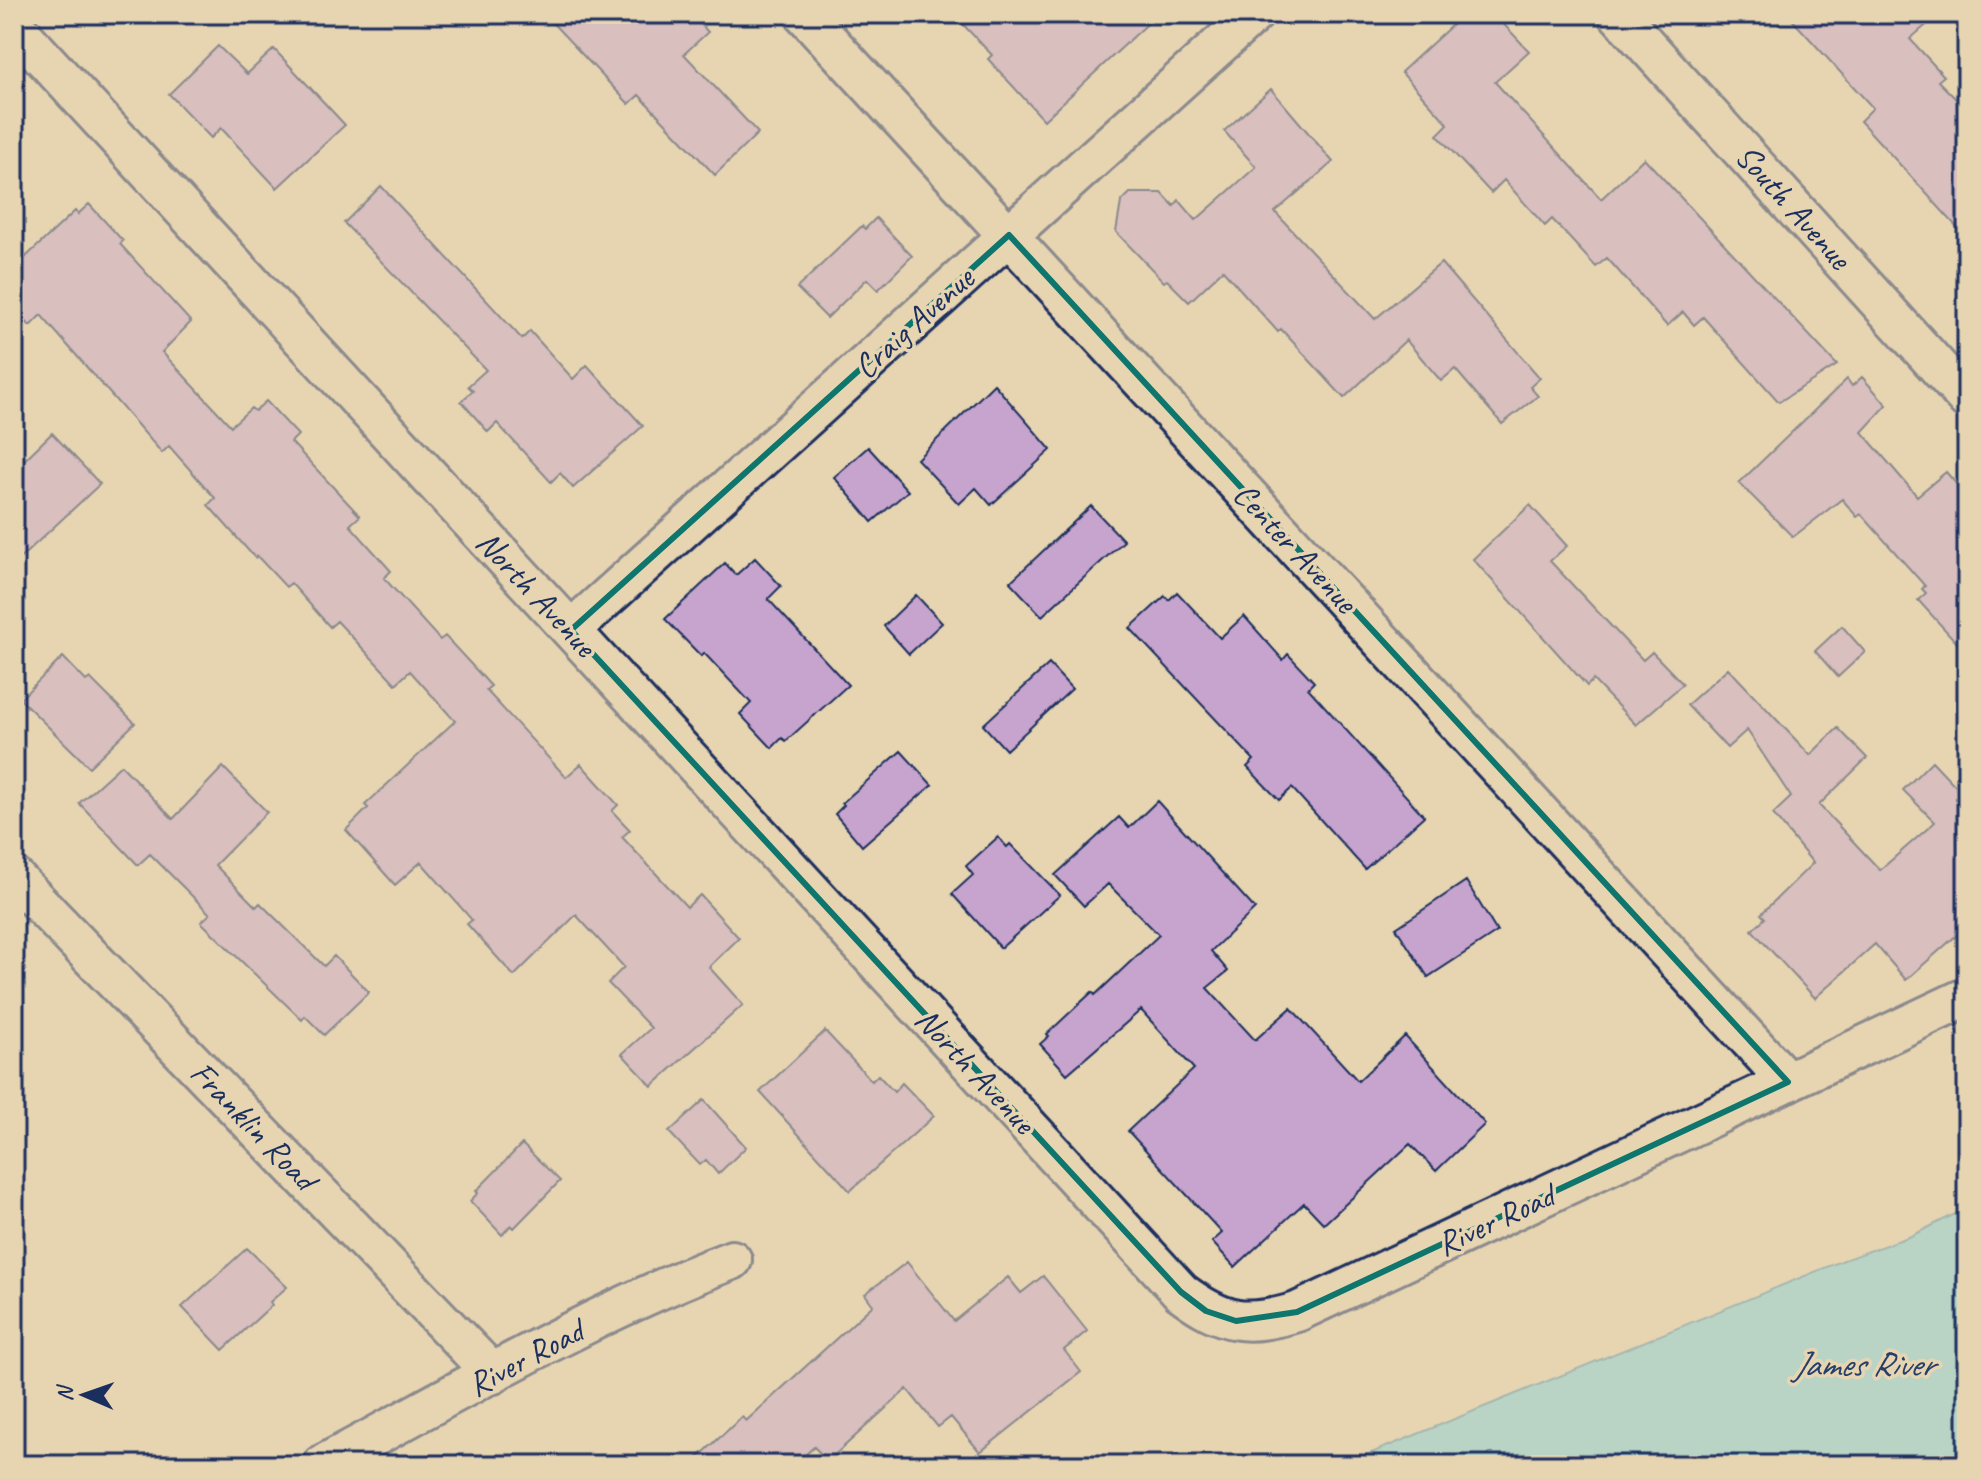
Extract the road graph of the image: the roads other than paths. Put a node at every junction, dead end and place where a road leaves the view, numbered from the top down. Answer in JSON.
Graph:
{"nodes":[{"id":1,"x":804,"y":14,"type":"edge"},
{"id":2,"x":1254,"y":14,"type":"edge"},
{"id":3,"x":1618,"y":14,"type":"edge"},
{"id":4,"x":14,"y":26,"type":"edge"},
{"id":5,"x":1009,"y":235,"type":"junction"},
{"id":6,"x":1967,"y":399,"type":"edge"},
{"id":7,"x":571,"y":630,"type":"junction"},
{"id":8,"x":14,"y":877,"type":"edge"},
{"id":9,"x":1967,"y":997,"type":"edge"},
{"id":10,"x":1788,"y":1082,"type":"junction"},
{"id":11,"x":1061,"y":1161,"type":"joint"},
{"id":12,"x":732,"y":1260,"type":"dead end"},
{"id":13,"x":493,"y":1374,"type":"junction"},
{"id":14,"x":322,"y":1465,"type":"edge"}],
"edges":[{"from":1,"to":5,"type":"street","name":"Center Avenue"},
{"from":2,"to":5,"type":"street","name":"Craig Avenue"},
{"from":3,"to":6,"type":"street","name":"South Avenue"},
{"from":4,"to":7,"type":"street","name":"North Avenue"},
{"from":5,"to":7,"type":"street","name":"Craig Avenue"},
{"from":5,"to":10,"type":"street","name":"Center Avenue"},
{"from":7,"to":11,"type":"street","name":"North Avenue"},
{"from":8,"to":13,"type":"street","name":"Franklin Road"},
{"from":9,"to":10,"type":"street","name":"River Road"},
{"from":10,"to":11,"type":"street","name":"River Road"},
{"from":12,"to":13,"type":"street","name":"River Road"},
{"from":13,"to":14,"type":"street","name":"River Road"}]}
